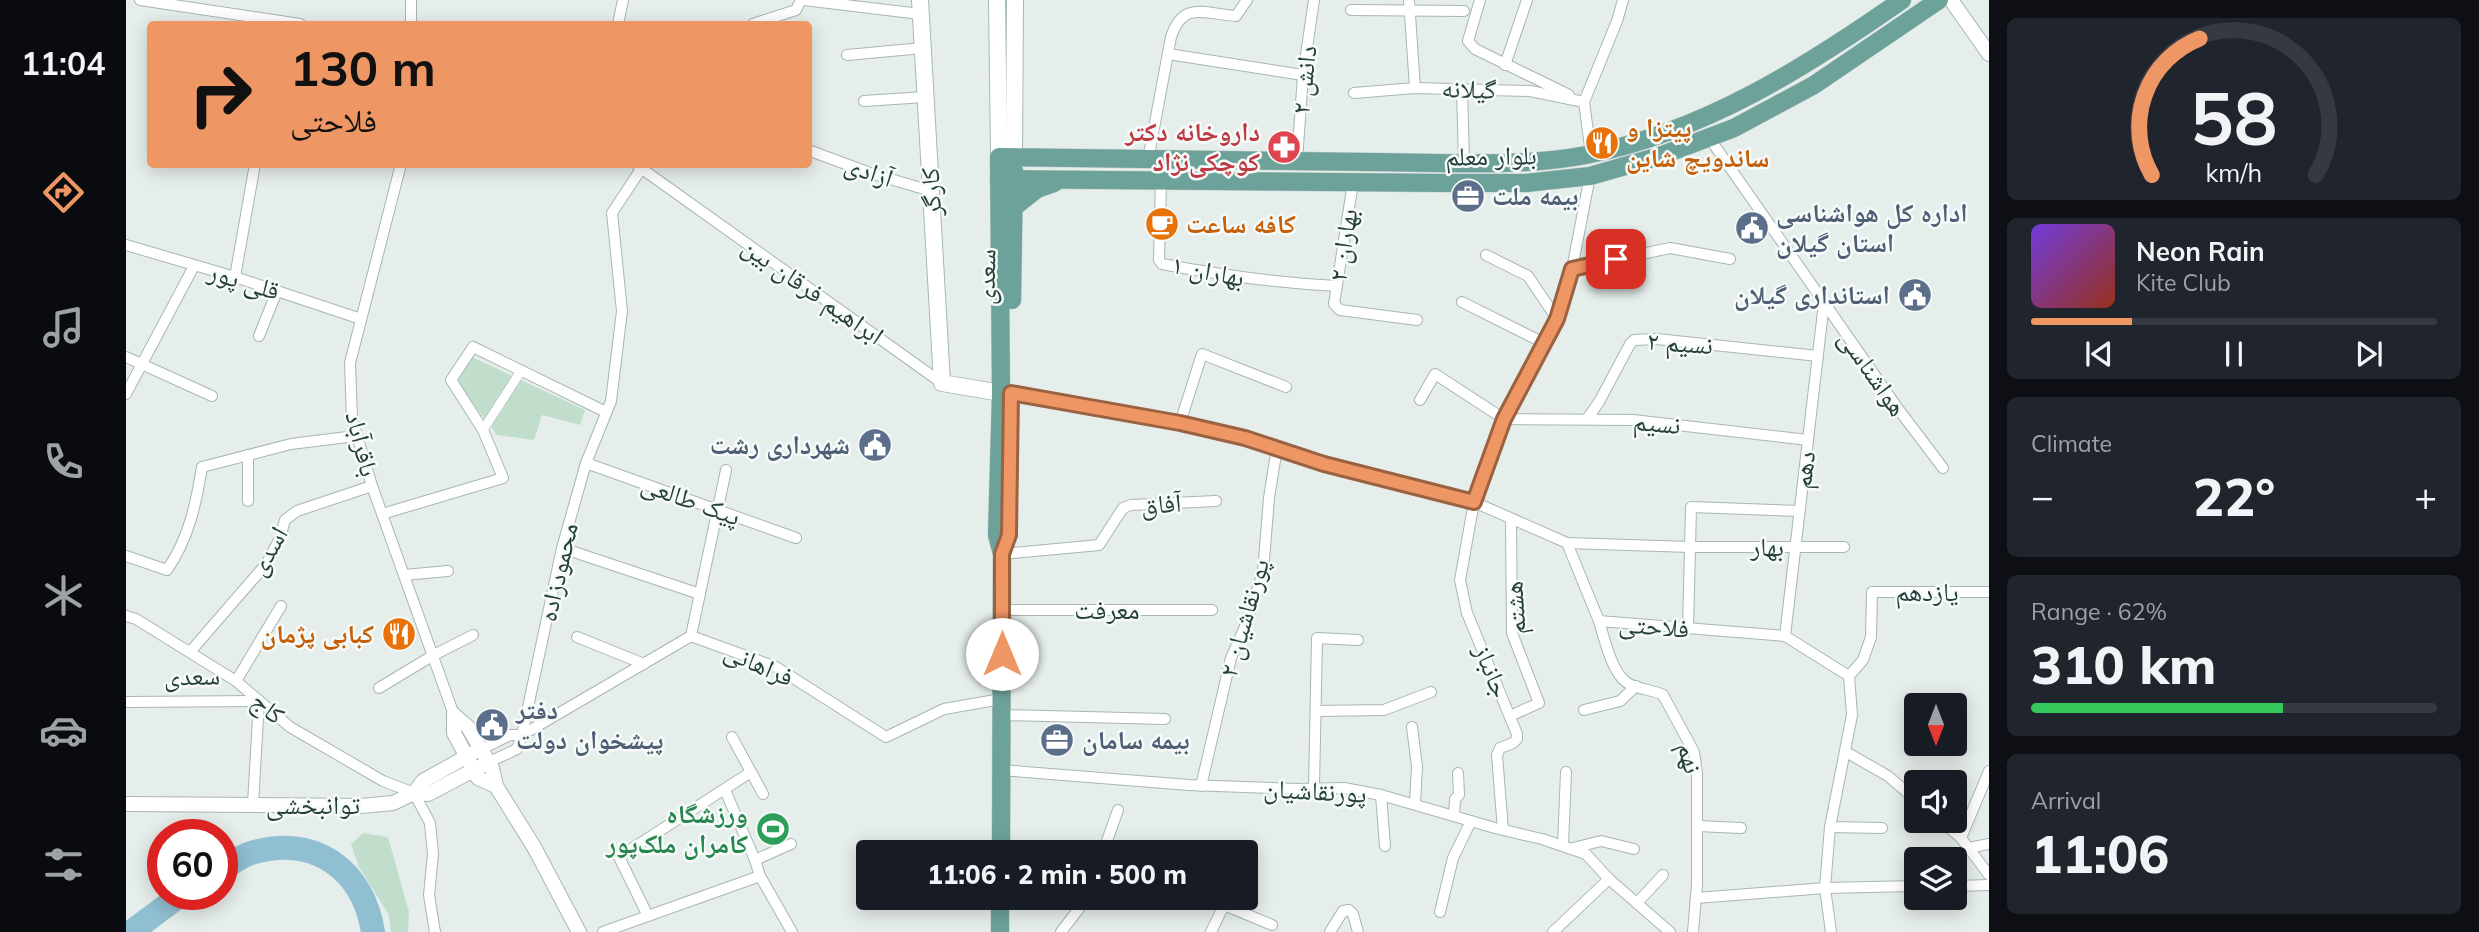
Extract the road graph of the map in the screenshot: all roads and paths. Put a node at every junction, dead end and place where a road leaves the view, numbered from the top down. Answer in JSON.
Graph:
{"nodes":[{"id":1,"x":140,"y":0,"type":"edge"},
{"id":2,"x":411,"y":0,"type":"edge"},
{"id":3,"x":623,"y":0,"type":"edge"},
{"id":4,"x":803,"y":0,"type":"edge"},
{"id":5,"x":997,"y":0,"type":"edge"},
{"id":6,"x":1015,"y":0,"type":"edge"},
{"id":7,"x":1247,"y":0,"type":"edge"},
{"id":8,"x":1314,"y":0,"type":"edge"},
{"id":9,"x":1480,"y":0,"type":"edge"},
{"id":10,"x":1527,"y":0,"type":"edge"},
{"id":11,"x":1623,"y":0,"type":"edge"},
{"id":12,"x":1902,"y":0,"type":"edge"},
{"id":13,"x":1939,"y":0,"type":"edge"},
{"id":14,"x":1951,"y":0,"type":"edge"},
{"id":15,"x":1410,"y":5,"type":"edge"},
{"id":16,"x":920,"y":7,"type":"edge"},
{"id":17,"x":1352,"y":10,"type":"dead end"},
{"id":18,"x":1464,"y":11,"type":"dead end"},
{"id":19,"x":268,"y":21,"type":"edge"},
{"id":20,"x":411,"y":21,"type":"edge"},
{"id":21,"x":619,"y":21,"type":"edge"},
{"id":22,"x":763,"y":21,"type":"edge"},
{"id":23,"x":923,"y":48,"type":"junction"},
{"id":24,"x":1168,"y":54,"type":"junction"},
{"id":25,"x":1989,"y":54,"type":"edge"},
{"id":26,"x":847,"y":55,"type":"dead end"},
{"id":27,"x":1505,"y":65,"type":"junction"},
{"id":28,"x":1303,"y":75,"type":"junction"},
{"id":29,"x":1415,"y":88,"type":"junction"},
{"id":30,"x":1462,"y":89,"type":"junction"},
{"id":31,"x":1354,"y":93,"type":"dead end"},
{"id":32,"x":925,"y":97,"type":"junction"},
{"id":33,"x":864,"y":101,"type":"dead end"},
{"id":34,"x":1584,"y":102,"type":"junction"},
{"id":35,"x":1710,"y":139,"type":"junction"},
{"id":36,"x":812,"y":151,"type":"edge"},
{"id":37,"x":1591,"y":154,"type":"junction"},
{"id":38,"x":1007,"y":157,"type":"junction"},
{"id":39,"x":1148,"y":160,"type":"junction"},
{"id":40,"x":1297,"y":161,"type":"junction"},
{"id":41,"x":1464,"y":162,"type":"junction"},
{"id":42,"x":254,"y":168,"type":"edge"},
{"id":43,"x":400,"y":168,"type":"edge"},
{"id":44,"x":637,"y":168,"type":"edge"},
{"id":45,"x":639,"y":168,"type":"edge"},
{"id":46,"x":1590,"y":176,"type":"junction"},
{"id":47,"x":1007,"y":179,"type":"junction"},
{"id":48,"x":1061,"y":180,"type":"junction"},
{"id":49,"x":1161,"y":181,"type":"junction"},
{"id":50,"x":1353,"y":183,"type":"junction"},
{"id":51,"x":931,"y":191,"type":"junction"},
{"id":52,"x":1013,"y":208,"type":"junction"},
{"id":53,"x":126,"y":245,"type":"edge"},
{"id":54,"x":1486,"y":256,"type":"dead end"},
{"id":55,"x":1730,"y":260,"type":"dead end"},
{"id":56,"x":194,"y":265,"type":"junction"},
{"id":57,"x":1572,"y":269,"type":"junction"},
{"id":58,"x":235,"y":277,"type":"junction"},
{"id":59,"x":1337,"y":286,"type":"junction"},
{"id":60,"x":277,"y":291,"type":"junction"},
{"id":61,"x":1461,"y":302,"type":"dead end"},
{"id":62,"x":1824,"y":303,"type":"junction"},
{"id":63,"x":360,"y":319,"type":"junction"},
{"id":64,"x":1557,"y":319,"type":"junction"},
{"id":65,"x":1417,"y":320,"type":"dead end"},
{"id":66,"x":260,"y":335,"type":"dead end"},
{"id":67,"x":1544,"y":342,"type":"junction"},
{"id":68,"x":1818,"y":356,"type":"junction"},
{"id":69,"x":126,"y":357,"type":"edge"},
{"id":70,"x":142,"y":364,"type":"junction"},
{"id":71,"x":521,"y":371,"type":"junction"},
{"id":72,"x":943,"y":383,"type":"junction"},
{"id":73,"x":1286,"y":387,"type":"dead end"},
{"id":74,"x":1006,"y":393,"type":"junction"},
{"id":75,"x":126,"y":394,"type":"edge"},
{"id":76,"x":212,"y":396,"type":"dead end"},
{"id":77,"x":1420,"y":400,"type":"dead end"},
{"id":78,"x":606,"y":412,"type":"junction"},
{"id":79,"x":1504,"y":419,"type":"junction"},
{"id":80,"x":1587,"y":419,"type":"junction"},
{"id":81,"x":1180,"y":423,"type":"junction"},
{"id":82,"x":483,"y":430,"type":"junction"},
{"id":83,"x":355,"y":436,"type":"junction"},
{"id":84,"x":1808,"y":440,"type":"junction"},
{"id":85,"x":1277,"y":449,"type":"junction"},
{"id":86,"x":248,"y":455,"type":"junction"},
{"id":87,"x":586,"y":463,"type":"junction"},
{"id":88,"x":1943,"y":468,"type":"dead end"},
{"id":89,"x":726,"y":470,"type":"dead end"},
{"id":90,"x":372,"y":486,"type":"junction"},
{"id":91,"x":248,"y":501,"type":"dead end"},
{"id":92,"x":1216,"y":501,"type":"dead end"},
{"id":93,"x":1474,"y":502,"type":"junction"},
{"id":94,"x":718,"y":510,"type":"junction"},
{"id":95,"x":1799,"y":512,"type":"junction"},
{"id":96,"x":382,"y":513,"type":"junction"},
{"id":97,"x":1511,"y":519,"type":"junction"},
{"id":98,"x":796,"y":538,"type":"dead end"},
{"id":99,"x":1567,"y":542,"type":"junction"},
{"id":100,"x":562,"y":548,"type":"junction"},
{"id":101,"x":1690,"y":548,"type":"junction"},
{"id":102,"x":1795,"y":548,"type":"junction"},
{"id":103,"x":1844,"y":548,"type":"dead end"},
{"id":104,"x":1002,"y":554,"type":"junction"},
{"id":105,"x":126,"y":556,"type":"edge"},
{"id":106,"x":449,"y":571,"type":"dead end"},
{"id":107,"x":404,"y":575,"type":"junction"},
{"id":108,"x":1989,"y":592,"type":"edge"},
{"id":109,"x":700,"y":594,"type":"junction"},
{"id":110,"x":281,"y":606,"type":"dead end"},
{"id":111,"x":1002,"y":610,"type":"junction"},
{"id":112,"x":1212,"y":611,"type":"dead end"},
{"id":113,"x":126,"y":616,"type":"edge"},
{"id":114,"x":1599,"y":621,"type":"junction"},
{"id":115,"x":1688,"y":629,"type":"junction"},
{"id":116,"x":473,"y":635,"type":"dead end"},
{"id":117,"x":691,"y":636,"type":"junction"},
{"id":118,"x":1785,"y":636,"type":"junction"},
{"id":119,"x":577,"y":637,"type":"dead end"},
{"id":120,"x":1358,"y":640,"type":"dead end"},
{"id":121,"x":190,"y":652,"type":"junction"},
{"id":122,"x":432,"y":656,"type":"junction"},
{"id":123,"x":644,"y":664,"type":"junction"},
{"id":124,"x":1849,"y":676,"type":"junction"},
{"id":125,"x":236,"y":681,"type":"junction"},
{"id":126,"x":1636,"y":686,"type":"junction"},
{"id":127,"x":379,"y":688,"type":"dead end"},
{"id":128,"x":1431,"y":692,"type":"dead end"},
{"id":129,"x":259,"y":701,"type":"junction"},
{"id":130,"x":126,"y":702,"type":"edge"},
{"id":131,"x":1001,"y":707,"type":"junction"},
{"id":132,"x":1584,"y":710,"type":"dead end"},
{"id":133,"x":1315,"y":711,"type":"junction"},
{"id":134,"x":454,"y":715,"type":"junction"},
{"id":135,"x":1510,"y":716,"type":"junction"},
{"id":136,"x":1165,"y":719,"type":"dead end"},
{"id":137,"x":1412,"y":727,"type":"dead end"},
{"id":138,"x":522,"y":735,"type":"junction"},
{"id":139,"x":732,"y":737,"type":"dead end"},
{"id":140,"x":1846,"y":752,"type":"junction"},
{"id":141,"x":466,"y":756,"type":"junction"},
{"id":142,"x":485,"y":756,"type":"junction"},
{"id":143,"x":474,"y":770,"type":"junction"},
{"id":144,"x":1001,"y":770,"type":"junction"},
{"id":145,"x":1989,"y":771,"type":"edge"},
{"id":146,"x":751,"y":772,"type":"junction"},
{"id":147,"x":1566,"y":772,"type":"dead end"},
{"id":148,"x":1458,"y":773,"type":"dead end"},
{"id":149,"x":496,"y":786,"type":"junction"},
{"id":150,"x":1201,"y":786,"type":"junction"},
{"id":151,"x":1314,"y":789,"type":"junction"},
{"id":152,"x":725,"y":790,"type":"junction"},
{"id":153,"x":1904,"y":790,"type":"edge"},
{"id":154,"x":414,"y":793,"type":"junction"},
{"id":155,"x":763,"y":794,"type":"dead end"},
{"id":156,"x":1381,"y":795,"type":"junction"},
{"id":157,"x":126,"y":804,"type":"edge"},
{"id":158,"x":253,"y":804,"type":"junction"},
{"id":159,"x":1415,"y":804,"type":"junction"},
{"id":160,"x":1118,"y":810,"type":"dead end"},
{"id":161,"x":1454,"y":816,"type":"junction"},
{"id":162,"x":1471,"y":821,"type":"junction"},
{"id":163,"x":1697,"y":826,"type":"junction"},
{"id":164,"x":1830,"y":827,"type":"junction"},
{"id":165,"x":1741,"y":828,"type":"dead end"},
{"id":166,"x":1882,"y":828,"type":"dead end"},
{"id":167,"x":1503,"y":830,"type":"junction"},
{"id":168,"x":1955,"y":833,"type":"edge"},
{"id":169,"x":1961,"y":838,"type":"junction"},
{"id":170,"x":1000,"y":840,"type":"edge"},
{"id":171,"x":1107,"y":840,"type":"edge"},
{"id":172,"x":791,"y":844,"type":"dead end"},
{"id":173,"x":1989,"y":844,"type":"edge"},
{"id":174,"x":1385,"y":846,"type":"dead end"},
{"id":175,"x":1568,"y":847,"type":"junction"},
{"id":176,"x":1969,"y":848,"type":"junction"},
{"id":177,"x":1634,"y":849,"type":"dead end"},
{"id":178,"x":755,"y":860,"type":"junction"},
{"id":179,"x":1662,"y":875,"type":"dead end"},
{"id":180,"x":1989,"y":875,"type":"edge"},
{"id":181,"x":760,"y":876,"type":"junction"},
{"id":182,"x":1609,"y":879,"type":"junction"},
{"id":183,"x":1989,"y":885,"type":"edge"},
{"id":184,"x":1904,"y":886,"type":"edge"},
{"id":185,"x":1967,"y":886,"type":"edge"},
{"id":186,"x":1825,"y":888,"type":"junction"},
{"id":187,"x":1696,"y":898,"type":"junction"},
{"id":188,"x":1637,"y":903,"type":"junction"},
{"id":189,"x":1000,"y":910,"type":"edge"},
{"id":190,"x":1078,"y":910,"type":"edge"},
{"id":191,"x":1440,"y":912,"type":"dead end"},
{"id":192,"x":648,"y":916,"type":"junction"},
{"id":193,"x":1272,"y":925,"type":"dead end"},
{"id":194,"x":435,"y":932,"type":"edge"},
{"id":195,"x":579,"y":932,"type":"edge"},
{"id":196,"x":603,"y":932,"type":"edge"},
{"id":197,"x":792,"y":932,"type":"edge"},
{"id":198,"x":1000,"y":932,"type":"edge"},
{"id":199,"x":1061,"y":932,"type":"edge"},
{"id":200,"x":1212,"y":932,"type":"edge"},
{"id":201,"x":1330,"y":932,"type":"edge"},
{"id":202,"x":1358,"y":932,"type":"edge"},
{"id":203,"x":1553,"y":932,"type":"edge"},
{"id":204,"x":1670,"y":932,"type":"edge"},
{"id":205,"x":1693,"y":932,"type":"edge"},
{"id":206,"x":1830,"y":932,"type":"edge"}],
"edges":[{"from":1,"to":19,"type":"street"},
{"from":2,"to":20,"type":"street"},
{"from":3,"to":21,"type":"street"},
{"from":4,"to":16,"type":"street"},
{"from":4,"to":22,"type":"street"},
{"from":5,"to":38,"type":"main road","name":"سعدی"},
{"from":6,"to":38,"type":"main road","name":"سعدی"},
{"from":7,"to":24,"type":"street"},
{"from":8,"to":28,"type":"street","name":"دانش ۲"},
{"from":9,"to":27,"type":"street"},
{"from":10,"to":27,"type":"street"},
{"from":11,"to":34,"type":"street"},
{"from":12,"to":37,"type":"main road","name":"بلوار معلم"},
{"from":13,"to":35,"type":"main road","name":"بلوار معلم"},
{"from":14,"to":25,"type":"street"},
{"from":15,"to":17,"type":"street"},
{"from":15,"to":18,"type":"street"},
{"from":15,"to":29,"type":"street"},
{"from":16,"to":23,"type":"main road","name":"کارگر"},
{"from":23,"to":26,"type":"street"},
{"from":23,"to":32,"type":"main road","name":"کارگر"},
{"from":24,"to":28,"type":"street"},
{"from":24,"to":39,"type":"street"},
{"from":27,"to":34,"type":"street"},
{"from":28,"to":40,"type":"street","name":"دانش ۲"},
{"from":29,"to":30,"type":"street","name":"گیلانه"},
{"from":29,"to":31,"type":"street","name":"گیلانه"},
{"from":30,"to":34,"type":"street","name":"گیلانه"},
{"from":30,"to":41,"type":"street"},
{"from":32,"to":33,"type":"street"},
{"from":32,"to":51,"type":"main road","name":"کارگر"},
{"from":34,"to":37,"type":"street"},
{"from":35,"to":46,"type":"main road","name":"بلوار معلم"},
{"from":35,"to":62,"type":"street","name":"هواشناسی"},
{"from":36,"to":51,"type":"street","name":"آزادی"},
{"from":37,"to":41,"type":"main road","name":"بلوار معلم"},
{"from":37,"to":46,"type":"main road"},
{"from":38,"to":39,"type":"main road","name":"بلوار معلم"},
{"from":38,"to":47,"type":"main road","name":"سعدی"},
{"from":39,"to":40,"type":"main road","name":"بلوار معلم"},
{"from":40,"to":41,"type":"main road","name":"بلوار معلم"},
{"from":42,"to":58,"type":"street"},
{"from":43,"to":63,"type":"street","name":"باقرآباد"},
{"from":44,"to":78,"type":"street","name":"محمودزاده"},
{"from":45,"to":72,"type":"street","name":"ابراهیم فرقان بین"},
{"from":46,"to":50,"type":"main road","name":"بلوار معلم"},
{"from":46,"to":57,"type":"street","name":"جانباز"},
{"from":47,"to":48,"type":"main road","name":"بلوار معلم"},
{"from":47,"to":52,"type":"main road","name":"سعدی"},
{"from":47,"to":74,"type":"main road","name":"سعدی"},
{"from":48,"to":49,"type":"main road","name":"بلوار معلم"},
{"from":48,"to":52,"type":"main road"},
{"from":49,"to":50,"type":"main road","name":"بلوار معلم"},
{"from":49,"to":59,"type":"street","name":"بهاران ۱"},
{"from":50,"to":59,"type":"street","name":"بهاران ۲"},
{"from":51,"to":72,"type":"main road","name":"کارگر"},
{"from":52,"to":74,"type":"main road","name":"سعدی"},
{"from":53,"to":56,"type":"street","name":"قلی پور"},
{"from":54,"to":64,"type":"street"},
{"from":55,"to":57,"type":"street"},
{"from":56,"to":58,"type":"street","name":"قلی پور"},
{"from":56,"to":70,"type":"street"},
{"from":57,"to":64,"type":"street","name":"جانباز"},
{"from":58,"to":60,"type":"street","name":"قلی پور"},
{"from":59,"to":65,"type":"street","name":"بهاران ۲"},
{"from":60,"to":63,"type":"street","name":"قلی پور"},
{"from":60,"to":66,"type":"street"},
{"from":61,"to":67,"type":"street"},
{"from":62,"to":68,"type":"street","name":"دهم"},
{"from":62,"to":88,"type":"street","name":"هواشناسی"},
{"from":63,"to":83,"type":"street","name":"باقرآباد"},
{"from":64,"to":67,"type":"street","name":"جانباز"},
{"from":67,"to":79,"type":"street","name":"جانباز"},
{"from":68,"to":80,"type":"street","name":"نسیم ٢"},
{"from":68,"to":84,"type":"street","name":"دهم"},
{"from":69,"to":70,"type":"street"},
{"from":70,"to":75,"type":"street"},
{"from":70,"to":76,"type":"street"},
{"from":71,"to":78,"type":"street"},
{"from":71,"to":82,"type":"street"},
{"from":71,"to":82,"type":"street"},
{"from":72,"to":74,"type":"main road","name":"ابراهیم فرقان بین"},
{"from":73,"to":81,"type":"street"},
{"from":74,"to":81,"type":"street"},
{"from":74,"to":104,"type":"main road","name":"سعدی"},
{"from":77,"to":79,"type":"street"},
{"from":78,"to":87,"type":"street","name":"محمودزاده"},
{"from":79,"to":80,"type":"street","name":"نسیم"},
{"from":79,"to":93,"type":"street","name":"جانباز"},
{"from":80,"to":84,"type":"street","name":"نسیم"},
{"from":81,"to":85,"type":"street"},
{"from":82,"to":96,"type":"street"},
{"from":83,"to":86,"type":"street"},
{"from":83,"to":90,"type":"street","name":"باقرآباد"},
{"from":84,"to":95,"type":"street","name":"دهم"},
{"from":85,"to":93,"type":"street"},
{"from":85,"to":150,"type":"street","name":"پورنقاشیان ۲"},
{"from":86,"to":91,"type":"street"},
{"from":86,"to":105,"type":"street"},
{"from":87,"to":94,"type":"street","name":"پیک طالعی"},
{"from":87,"to":100,"type":"street","name":"محمودزاده"},
{"from":89,"to":94,"type":"street"},
{"from":90,"to":96,"type":"street","name":"باقرآباد"},
{"from":90,"to":121,"type":"street","name":"اسدی"},
{"from":92,"to":104,"type":"street","name":"آفاق"},
{"from":93,"to":97,"type":"street"},
{"from":93,"to":135,"type":"street","name":"جانباز"},
{"from":94,"to":98,"type":"street","name":"پیک طالعی"},
{"from":94,"to":109,"type":"street"},
{"from":95,"to":101,"type":"street"},
{"from":95,"to":102,"type":"street","name":"دهم"},
{"from":96,"to":107,"type":"street","name":"باقرآباد"},
{"from":97,"to":99,"type":"street"},
{"from":97,"to":135,"type":"street","name":"هشتم"},
{"from":99,"to":101,"type":"street","name":"بهار"},
{"from":99,"to":114,"type":"street","name":"فلاحتی"},
{"from":100,"to":109,"type":"street"},
{"from":100,"to":138,"type":"street","name":"محمودزاده"},
{"from":101,"to":102,"type":"street","name":"بهار"},
{"from":101,"to":115,"type":"street"},
{"from":102,"to":103,"type":"street","name":"بهار"},
{"from":102,"to":118,"type":"street","name":"دهم"},
{"from":104,"to":111,"type":"main road","name":"سعدی"},
{"from":106,"to":107,"type":"street"},
{"from":107,"to":122,"type":"street","name":"باقرآباد"},
{"from":108,"to":124,"type":"street","name":"یازدهم"},
{"from":109,"to":117,"type":"street"},
{"from":110,"to":125,"type":"street"},
{"from":111,"to":112,"type":"street","name":"معرفت"},
{"from":111,"to":131,"type":"main road","name":"سعدی"},
{"from":113,"to":121,"type":"street","name":"کاج"},
{"from":114,"to":115,"type":"street","name":"فلاحتی"},
{"from":114,"to":126,"type":"street","name":"نهم"},
{"from":115,"to":118,"type":"street","name":"فلاحتی"},
{"from":116,"to":122,"type":"street"},
{"from":117,"to":123,"type":"street","name":"فراهانی"},
{"from":117,"to":131,"type":"street","name":"فراهانی"},
{"from":118,"to":124,"type":"street","name":"فلاحتی"},
{"from":119,"to":123,"type":"street"},
{"from":120,"to":133,"type":"street"},
{"from":121,"to":125,"type":"street","name":"کاج"},
{"from":122,"to":127,"type":"street"},
{"from":122,"to":134,"type":"street","name":"باقرآباد"},
{"from":123,"to":138,"type":"street","name":"فراهانی"},
{"from":124,"to":140,"type":"street"},
{"from":125,"to":129,"type":"street","name":"کاج"},
{"from":126,"to":132,"type":"street"},
{"from":126,"to":163,"type":"street","name":"نهم"},
{"from":128,"to":133,"type":"street"},
{"from":129,"to":130,"type":"street","name":"سعدی"},
{"from":129,"to":154,"type":"street","name":"کاج"},
{"from":129,"to":158,"type":"street"},
{"from":131,"to":136,"type":"street"},
{"from":131,"to":144,"type":"main road","name":"سعدی"},
{"from":133,"to":151,"type":"street"},
{"from":134,"to":141,"type":"street","name":"باقرآباد"},
{"from":134,"to":142,"type":"street","name":"باقرآباد"},
{"from":135,"to":167,"type":"street","name":"جانباز"},
{"from":137,"to":159,"type":"street"},
{"from":138,"to":142,"type":"street","name":"فراهانی"},
{"from":139,"to":146,"type":"street"},
{"from":140,"to":153,"type":"street"},
{"from":140,"to":164,"type":"street"},
{"from":141,"to":142,"type":"street","name":"توانبخشی"},
{"from":141,"to":143,"type":"street","name":"باقرآباد"},
{"from":141,"to":154,"type":"street","name":"توانبخشی"},
{"from":142,"to":143,"type":"street","name":"توانبخشی"},
{"from":142,"to":149,"type":"street","name":"باقرآباد"},
{"from":143,"to":149,"type":"street","name":"باقرآباد"},
{"from":143,"to":154,"type":"street","name":"توانبخشی"},
{"from":144,"to":150,"type":"street","name":"پورنقاشیان"},
{"from":144,"to":170,"type":"main road","name":"سعدی"},
{"from":145,"to":169,"type":"street"},
{"from":146,"to":152,"type":"street"},
{"from":146,"to":155,"type":"street"},
{"from":147,"to":175,"type":"street"},
{"from":148,"to":161,"type":"street"},
{"from":149,"to":195,"type":"street","name":"باقرآباد"},
{"from":150,"to":151,"type":"street","name":"پورنقاشیان"},
{"from":151,"to":156,"type":"street","name":"پورنقاشیان"},
{"from":152,"to":178,"type":"street"},
{"from":152,"to":192,"type":"street"},
{"from":154,"to":158,"type":"street","name":"توانبخشی"},
{"from":154,"to":194,"type":"street"},
{"from":156,"to":159,"type":"street","name":"پورنقاشیان"},
{"from":156,"to":174,"type":"street"},
{"from":157,"to":158,"type":"street","name":"توانبخشی"},
{"from":159,"to":161,"type":"street","name":"پورنقاشیان"},
{"from":160,"to":171,"type":"street"},
{"from":161,"to":162,"type":"street","name":"پورنقاشیان"},
{"from":162,"to":167,"type":"street","name":"پورنقاشیان"},
{"from":162,"to":191,"type":"street"},
{"from":163,"to":165,"type":"street"},
{"from":163,"to":187,"type":"street","name":"نهم"},
{"from":164,"to":166,"type":"street"},
{"from":164,"to":186,"type":"street"},
{"from":167,"to":175,"type":"street","name":"پورنقاشیان"},
{"from":168,"to":169,"type":"street"},
{"from":169,"to":176,"type":"street"},
{"from":172,"to":178,"type":"street"},
{"from":173,"to":176,"type":"street"},
{"from":175,"to":177,"type":"street"},
{"from":175,"to":182,"type":"street","name":"پورنقاشیان"},
{"from":176,"to":180,"type":"street"},
{"from":178,"to":181,"type":"street"},
{"from":179,"to":188,"type":"street"},
{"from":181,"to":192,"type":"street"},
{"from":181,"to":197,"type":"street"},
{"from":182,"to":188,"type":"street","name":"پورنقاشیان"},
{"from":182,"to":203,"type":"street"},
{"from":183,"to":185,"type":"street"},
{"from":184,"to":186,"type":"street"},
{"from":186,"to":187,"type":"street"},
{"from":186,"to":206,"type":"street"},
{"from":187,"to":205,"type":"street","name":"نهم"},
{"from":188,"to":204,"type":"street","name":"پورنقاشیان"},
{"from":189,"to":198,"type":"main road"},
{"from":190,"to":199,"type":"street"},
{"from":192,"to":196,"type":"street"},
{"from":193,"to":200,"type":"street"},
{"from":201,"to":202,"type":"street"}]}
